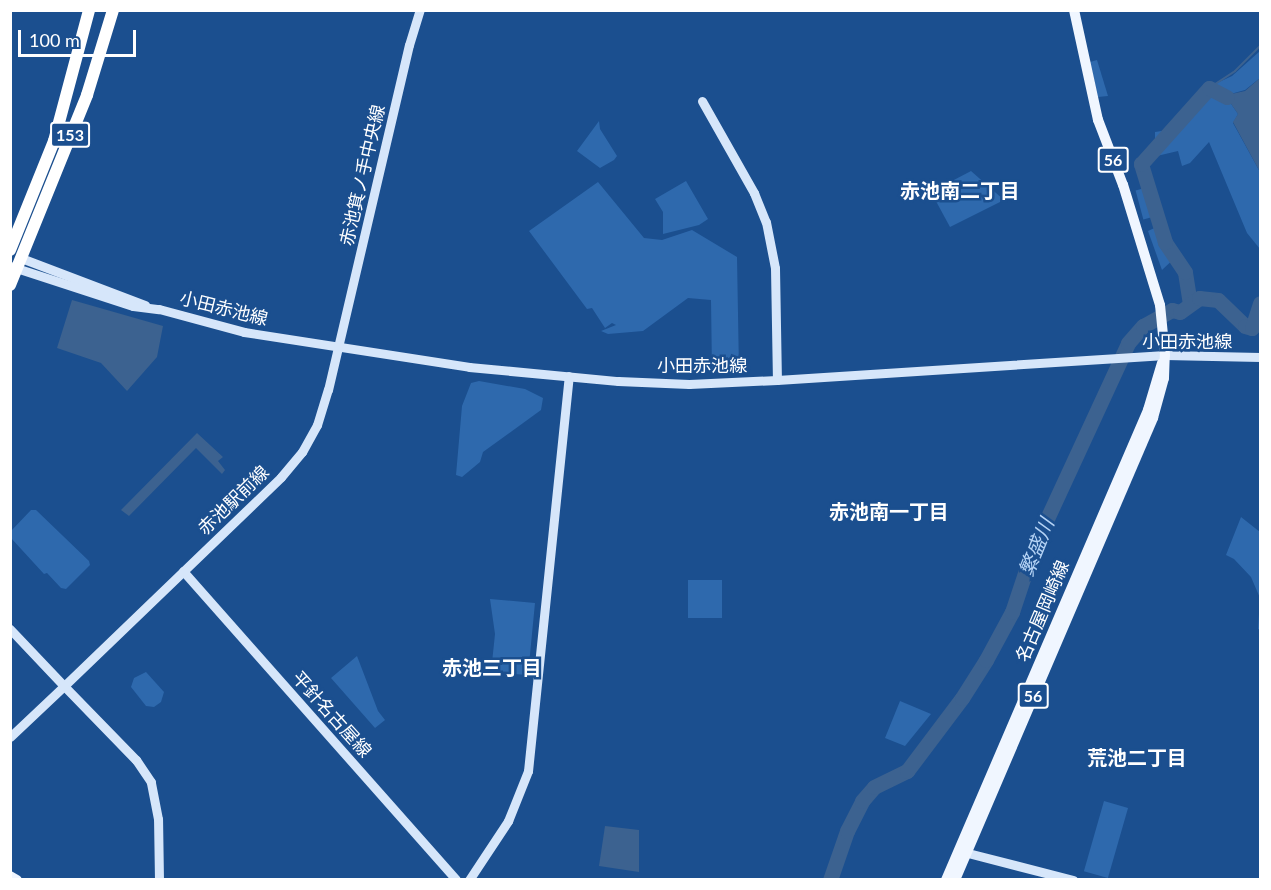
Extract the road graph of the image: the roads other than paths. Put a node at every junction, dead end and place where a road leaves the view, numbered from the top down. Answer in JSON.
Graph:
{"nodes":[{"id":1,"x":89,"y":10,"type":"edge"},
{"id":2,"x":113,"y":10,"type":"edge"},
{"id":3,"x":420,"y":10,"type":"edge"},
{"id":4,"x":1074,"y":10,"type":"edge"},
{"id":5,"x":702,"y":101,"type":"dead end"},
{"id":6,"x":14,"y":259,"type":"edge"},
{"id":7,"x":10,"y":285,"type":"edge"},
{"id":8,"x":338,"y":349,"type":"junction"},
{"id":9,"x":1165,"y":355,"type":"junction"},
{"id":10,"x":1260,"y":357,"type":"edge"},
{"id":11,"x":569,"y":376,"type":"junction"},
{"id":12,"x":777,"y":380,"type":"junction"},
{"id":13,"x":183,"y":571,"type":"junction"},
{"id":14,"x":10,"y":629,"type":"edge"},
{"id":15,"x":64,"y":686,"type":"junction"},
{"id":16,"x":10,"y":737,"type":"edge"},
{"id":17,"x":962,"y":852,"type":"junction"},
{"id":18,"x":10,"y":876,"type":"edge"},
{"id":19,"x":17,"y":879,"type":"edge"},
{"id":20,"x":159,"y":879,"type":"edge"},
{"id":21,"x":456,"y":879,"type":"edge"},
{"id":22,"x":469,"y":879,"type":"edge"},
{"id":23,"x":946,"y":879,"type":"edge"},
{"id":24,"x":955,"y":879,"type":"edge"},
{"id":25,"x":1073,"y":879,"type":"edge"}],
"edges":[{"from":1,"to":6,"type":"highway","number":"153"},
{"from":2,"to":6,"type":"highway","number":"153"},
{"from":3,"to":8,"type":"street","name":"赤池箕ノ手中央線"},
{"from":4,"to":9,"type":"main road","name":"名古屋岡崎線","number":"56"},
{"from":5,"to":12,"type":"street"},
{"from":6,"to":7,"type":"highway","number":"153"},
{"from":6,"to":8,"type":"street","name":"小田赤池線"},
{"from":8,"to":11,"type":"street","name":"小田赤池線"},
{"from":8,"to":13,"type":"street","name":"赤池駅前線"},
{"from":9,"to":10,"type":"street","name":"小田赤池線"},
{"from":9,"to":12,"type":"street","name":"小田赤池線"},
{"from":9,"to":17,"type":"main road","name":"名古屋岡崎線","number":"56"},
{"from":11,"to":12,"type":"street","name":"小田赤池線"},
{"from":11,"to":22,"type":"street"},
{"from":13,"to":15,"type":"street","name":"赤池駅前線"},
{"from":13,"to":21,"type":"street","name":"平針名古屋線"},
{"from":14,"to":15,"type":"street"},
{"from":15,"to":16,"type":"street","name":"赤池駅前線"},
{"from":15,"to":20,"type":"street"},
{"from":17,"to":23,"type":"main road","name":"名古屋岡崎線","number":"56"},
{"from":17,"to":24,"type":"main road","name":"名古屋岡崎線","number":"56"},
{"from":17,"to":25,"type":"street"},
{"from":18,"to":19,"type":"main road"}]}
